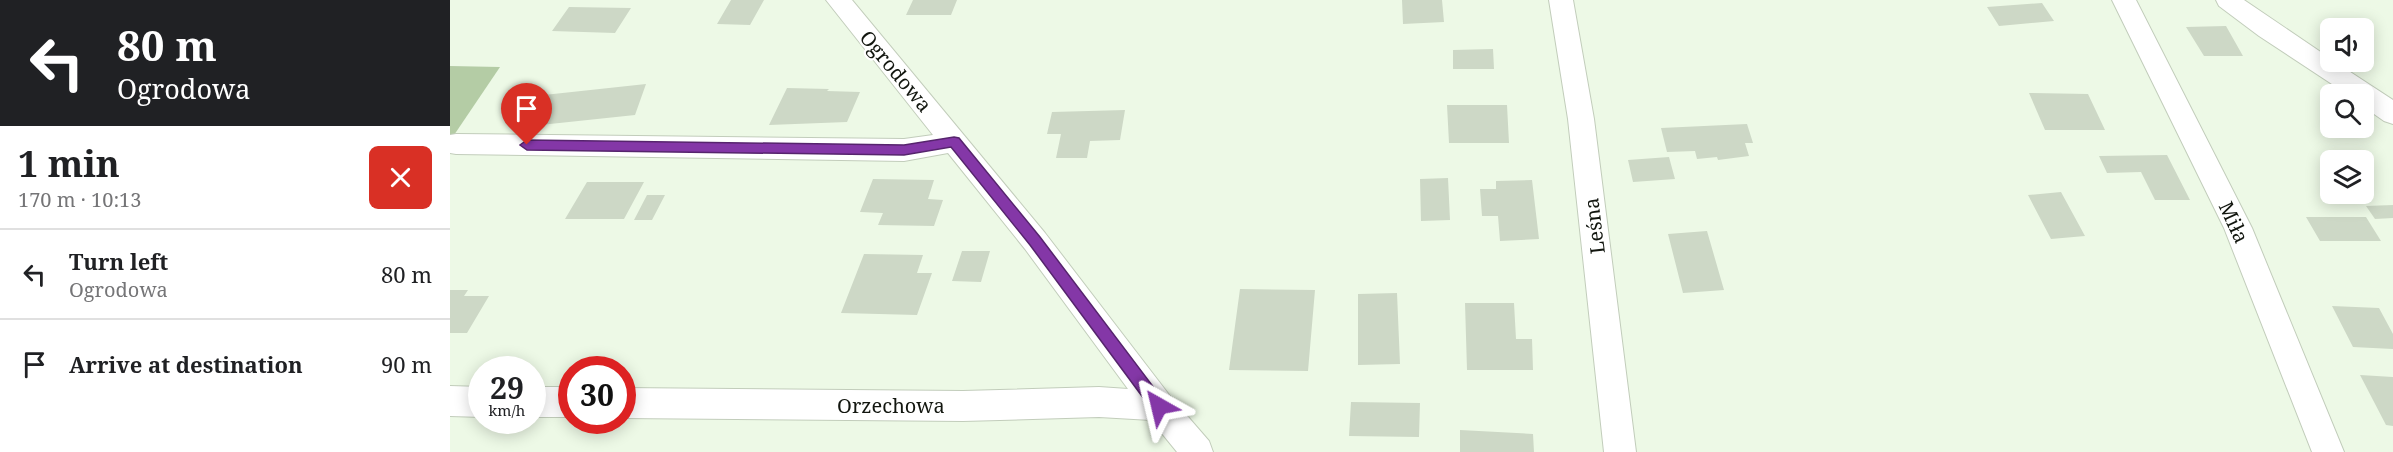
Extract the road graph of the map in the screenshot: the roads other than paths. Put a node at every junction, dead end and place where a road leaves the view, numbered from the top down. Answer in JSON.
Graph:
{"nodes":[{"id":1,"x":838,"y":0,"type":"edge"},
{"id":2,"x":1561,"y":0,"type":"edge"},
{"id":3,"x":2124,"y":0,"type":"edge"},
{"id":4,"x":2228,"y":0,"type":"edge"},
{"id":5,"x":2393,"y":114,"type":"edge"},
{"id":6,"x":954,"y":142,"type":"junction"},
{"id":7,"x":456,"y":144,"type":"dead end"},
{"id":8,"x":450,"y":401,"type":"edge"},
{"id":9,"x":468,"y":402,"type":"edge"},
{"id":10,"x":636,"y":403,"type":"edge"},
{"id":11,"x":1159,"y":406,"type":"junction"},
{"id":12,"x":1197,"y":452,"type":"edge"},
{"id":13,"x":1620,"y":452,"type":"edge"},
{"id":14,"x":2328,"y":452,"type":"edge"}],
"edges":[{"from":1,"to":6,"type":"street","name":"Ogrodowa"},
{"from":2,"to":13,"type":"street","name":"Leśna"},
{"from":3,"to":14,"type":"street","name":"Miła"},
{"from":4,"to":5,"type":"street"},
{"from":6,"to":7,"type":"street"},
{"from":6,"to":11,"type":"street","name":"Ogrodowa"},
{"from":8,"to":9,"type":"street"},
{"from":10,"to":11,"type":"street","name":"Orzechowa"},
{"from":11,"to":12,"type":"street","name":"Ogrodowa"}]}
